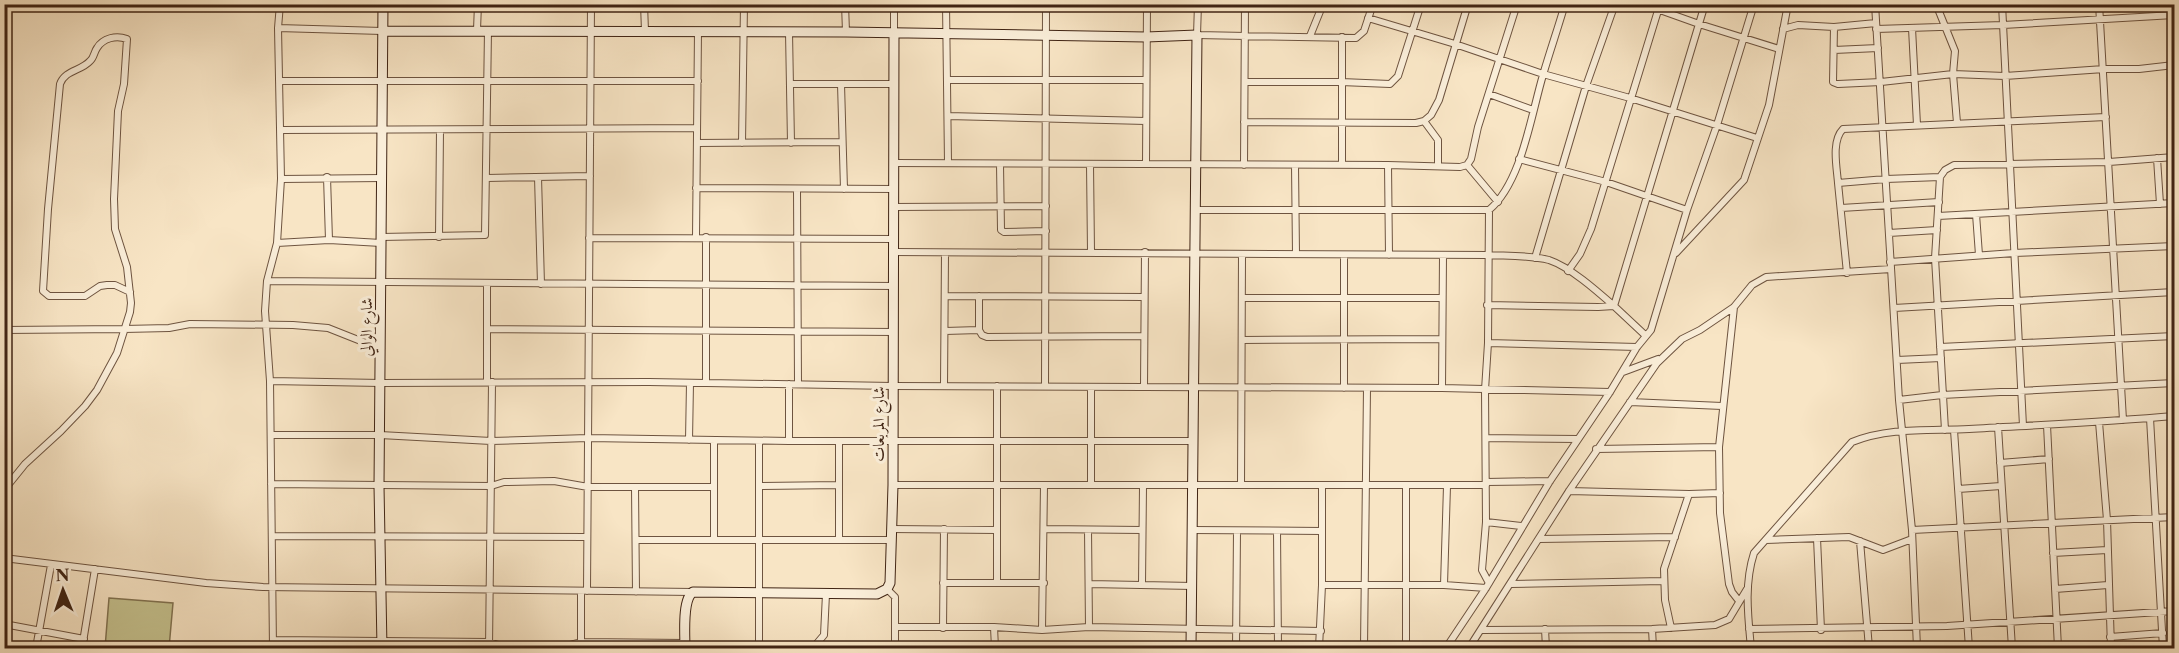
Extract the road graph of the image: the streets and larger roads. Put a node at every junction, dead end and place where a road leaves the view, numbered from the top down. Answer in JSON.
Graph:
{"nodes":[{"id":1,"x":280,"y":4,"type":"edge"},
{"id":2,"x":383,"y":4,"type":"edge"},
{"id":3,"x":478,"y":4,"type":"edge"},
{"id":4,"x":591,"y":4,"type":"edge"},
{"id":5,"x":644,"y":4,"type":"edge"},
{"id":6,"x":744,"y":4,"type":"edge"},
{"id":7,"x":845,"y":4,"type":"edge"},
{"id":8,"x":894,"y":4,"type":"edge"},
{"id":9,"x":946,"y":4,"type":"edge"},
{"id":10,"x":1046,"y":4,"type":"edge"},
{"id":11,"x":1147,"y":4,"type":"edge"},
{"id":12,"x":1198,"y":4,"type":"edge"},
{"id":13,"x":1245,"y":4,"type":"edge"},
{"id":14,"x":1323,"y":4,"type":"edge"},
{"id":15,"x":1373,"y":4,"type":"edge"},
{"id":16,"x":1421,"y":4,"type":"edge"},
{"id":17,"x":1468,"y":4,"type":"edge"},
{"id":18,"x":1517,"y":4,"type":"edge"},
{"id":19,"x":1566,"y":4,"type":"edge"},
{"id":20,"x":1615,"y":4,"type":"edge"},
{"id":21,"x":1643,"y":4,"type":"edge"},
{"id":22,"x":1706,"y":4,"type":"edge"},
{"id":23,"x":1754,"y":4,"type":"edge"},
{"id":24,"x":1788,"y":4,"type":"edge"},
{"id":25,"x":1875,"y":4,"type":"edge"},
{"id":26,"x":1936,"y":4,"type":"edge"},
{"id":27,"x":2002,"y":4,"type":"edge"},
{"id":28,"x":2099,"y":4,"type":"edge"},
{"id":29,"x":1659,"y":7,"type":"edge"},
{"id":30,"x":2175,"y":15,"type":"edge"},
{"id":31,"x":1368,"y":18,"type":"junction"},
{"id":32,"x":2100,"y":18,"type":"junction"},
{"id":33,"x":1698,"y":24,"type":"junction"},
{"id":34,"x":2003,"y":25,"type":"junction"},
{"id":35,"x":1876,"y":26,"type":"junction"},
{"id":36,"x":1834,"y":27,"type":"junction"},
{"id":37,"x":1945,"y":27,"type":"junction"},
{"id":38,"x":278,"y":28,"type":"junction"},
{"id":39,"x":1912,"y":28,"type":"junction"},
{"id":40,"x":1783,"y":29,"type":"junction"},
{"id":41,"x":477,"y":30,"type":"junction"},
{"id":42,"x":488,"y":30,"type":"junction"},
{"id":43,"x":591,"y":30,"type":"junction"},
{"id":44,"x":382,"y":31,"type":"junction"},
{"id":45,"x":645,"y":31,"type":"junction"},
{"id":46,"x":698,"y":31,"type":"junction"},
{"id":47,"x":744,"y":31,"type":"junction"},
{"id":48,"x":789,"y":32,"type":"junction"},
{"id":49,"x":846,"y":32,"type":"junction"},
{"id":50,"x":1412,"y":32,"type":"junction"},
{"id":51,"x":894,"y":33,"type":"junction"},
{"id":52,"x":946,"y":34,"type":"junction"},
{"id":53,"x":1047,"y":34,"type":"junction"},
{"id":54,"x":1197,"y":35,"type":"junction"},
{"id":55,"x":1245,"y":36,"type":"junction"},
{"id":56,"x":1310,"y":36,"type":"junction"},
{"id":57,"x":1146,"y":37,"type":"junction"},
{"id":58,"x":1342,"y":37,"type":"junction"},
{"id":59,"x":1743,"y":38,"type":"junction"},
{"id":60,"x":1455,"y":44,"type":"junction"},
{"id":61,"x":1878,"y":48,"type":"junction"},
{"id":62,"x":1779,"y":49,"type":"junction"},
{"id":63,"x":1834,"y":50,"type":"junction"},
{"id":64,"x":1500,"y":60,"type":"junction"},
{"id":65,"x":2175,"y":65,"type":"edge"},
{"id":66,"x":2104,"y":69,"type":"junction"},
{"id":67,"x":1543,"y":74,"type":"junction"},
{"id":68,"x":1953,"y":74,"type":"junction"},
{"id":69,"x":2005,"y":76,"type":"junction"},
{"id":70,"x":1915,"y":78,"type":"junction"},
{"id":71,"x":947,"y":80,"type":"junction"},
{"id":72,"x":1047,"y":80,"type":"junction"},
{"id":73,"x":1146,"y":80,"type":"junction"},
{"id":74,"x":280,"y":81,"type":"junction"},
{"id":75,"x":489,"y":81,"type":"junction"},
{"id":76,"x":698,"y":81,"type":"junction"},
{"id":77,"x":383,"y":82,"type":"junction"},
{"id":78,"x":591,"y":82,"type":"junction"},
{"id":79,"x":1245,"y":82,"type":"junction"},
{"id":80,"x":1341,"y":82,"type":"junction"},
{"id":81,"x":1881,"y":82,"type":"junction"},
{"id":82,"x":790,"y":84,"type":"junction"},
{"id":83,"x":841,"y":84,"type":"junction"},
{"id":84,"x":894,"y":84,"type":"junction"},
{"id":85,"x":1586,"y":86,"type":"junction"},
{"id":86,"x":1489,"y":94,"type":"junction"},
{"id":87,"x":1630,"y":98,"type":"junction"},
{"id":88,"x":1533,"y":110,"type":"junction"},
{"id":89,"x":1672,"y":111,"type":"junction"},
{"id":90,"x":948,"y":116,"type":"junction"},
{"id":91,"x":2106,"y":117,"type":"junction"},
{"id":92,"x":1047,"y":118,"type":"junction"},
{"id":93,"x":1146,"y":121,"type":"junction"},
{"id":94,"x":1424,"y":121,"type":"junction"},
{"id":95,"x":1244,"y":122,"type":"junction"},
{"id":96,"x":2008,"y":122,"type":"junction"},
{"id":97,"x":1342,"y":123,"type":"junction"},
{"id":98,"x":1958,"y":123,"type":"junction"},
{"id":99,"x":1717,"y":125,"type":"junction"},
{"id":100,"x":1917,"y":125,"type":"junction"},
{"id":101,"x":1883,"y":126,"type":"junction"},
{"id":102,"x":697,"y":129,"type":"junction"},
{"id":103,"x":281,"y":130,"type":"junction"},
{"id":104,"x":440,"y":130,"type":"junction"},
{"id":105,"x":488,"y":130,"type":"junction"},
{"id":106,"x":590,"y":130,"type":"junction"},
{"id":107,"x":382,"y":131,"type":"junction"},
{"id":108,"x":1757,"y":138,"type":"junction"},
{"id":109,"x":842,"y":142,"type":"junction"},
{"id":110,"x":697,"y":143,"type":"junction"},
{"id":111,"x":742,"y":143,"type":"junction"},
{"id":112,"x":791,"y":143,"type":"junction"},
{"id":113,"x":2175,"y":157,"type":"edge"},
{"id":114,"x":2157,"y":158,"type":"junction"},
{"id":115,"x":1519,"y":159,"type":"junction"},
{"id":116,"x":2109,"y":162,"type":"junction"},
{"id":117,"x":894,"y":163,"type":"junction"},
{"id":118,"x":948,"y":163,"type":"junction"},
{"id":119,"x":1000,"y":164,"type":"junction"},
{"id":120,"x":1047,"y":164,"type":"junction"},
{"id":121,"x":1090,"y":164,"type":"junction"},
{"id":122,"x":1146,"y":164,"type":"junction"},
{"id":123,"x":1196,"y":165,"type":"junction"},
{"id":124,"x":1244,"y":165,"type":"junction"},
{"id":125,"x":1295,"y":165,"type":"junction"},
{"id":126,"x":1342,"y":165,"type":"junction"},
{"id":127,"x":1388,"y":165,"type":"junction"},
{"id":128,"x":1467,"y":165,"type":"junction"},
{"id":129,"x":2009,"y":165,"type":"junction"},
{"id":130,"x":1438,"y":166,"type":"junction"},
{"id":131,"x":1561,"y":171,"type":"junction"},
{"id":132,"x":590,"y":176,"type":"junction"},
{"id":133,"x":327,"y":177,"type":"junction"},
{"id":134,"x":538,"y":177,"type":"junction"},
{"id":135,"x":1940,"y":177,"type":"junction"},
{"id":136,"x":382,"y":178,"type":"junction"},
{"id":137,"x":488,"y":178,"type":"junction"},
{"id":138,"x":281,"y":179,"type":"junction"},
{"id":139,"x":1886,"y":179,"type":"junction"},
{"id":140,"x":1606,"y":182,"type":"junction"},
{"id":141,"x":1838,"y":183,"type":"junction"},
{"id":142,"x":696,"y":188,"type":"junction"},
{"id":143,"x":844,"y":189,"type":"junction"},
{"id":144,"x":894,"y":189,"type":"junction"},
{"id":145,"x":797,"y":190,"type":"junction"},
{"id":146,"x":1647,"y":197,"type":"junction"},
{"id":147,"x":1498,"y":202,"type":"junction"},
{"id":148,"x":1939,"y":202,"type":"junction"},
{"id":149,"x":2175,"y":203,"type":"edge"},
{"id":150,"x":1887,"y":204,"type":"junction"},
{"id":151,"x":2160,"y":204,"type":"junction"},
{"id":152,"x":1000,"y":206,"type":"junction"},
{"id":153,"x":1046,"y":206,"type":"junction"},
{"id":154,"x":894,"y":207,"type":"junction"},
{"id":155,"x":2110,"y":207,"type":"junction"},
{"id":156,"x":1841,"y":208,"type":"junction"},
{"id":157,"x":1196,"y":210,"type":"junction"},
{"id":158,"x":1389,"y":210,"type":"junction"},
{"id":159,"x":1489,"y":210,"type":"junction"},
{"id":160,"x":1687,"y":210,"type":"junction"},
{"id":161,"x":1296,"y":211,"type":"junction"},
{"id":162,"x":2012,"y":212,"type":"junction"},
{"id":163,"x":1976,"y":214,"type":"junction"},
{"id":164,"x":1938,"y":216,"type":"junction"},
{"id":165,"x":1937,"y":230,"type":"junction"},
{"id":166,"x":1046,"y":231,"type":"junction"},
{"id":167,"x":1889,"y":233,"type":"junction"},
{"id":168,"x":439,"y":237,"type":"junction"},
{"id":169,"x":696,"y":237,"type":"junction"},
{"id":170,"x":706,"y":237,"type":"junction"},
{"id":171,"x":590,"y":238,"type":"junction"},
{"id":172,"x":797,"y":238,"type":"junction"},
{"id":173,"x":894,"y":239,"type":"junction"},
{"id":174,"x":329,"y":240,"type":"junction"},
{"id":175,"x":381,"y":240,"type":"junction"},
{"id":176,"x":277,"y":243,"type":"junction"},
{"id":177,"x":2175,"y":246,"type":"edge"},
{"id":178,"x":2113,"y":250,"type":"junction"},
{"id":179,"x":894,"y":252,"type":"junction"},
{"id":180,"x":1046,"y":252,"type":"junction"},
{"id":181,"x":1091,"y":252,"type":"junction"},
{"id":182,"x":1145,"y":252,"type":"junction"},
{"id":183,"x":945,"y":253,"type":"junction"},
{"id":184,"x":1194,"y":253,"type":"junction"},
{"id":185,"x":2014,"y":253,"type":"junction"},
{"id":186,"x":1242,"y":254,"type":"junction"},
{"id":187,"x":1296,"y":254,"type":"junction"},
{"id":188,"x":1344,"y":255,"type":"junction"},
{"id":189,"x":1389,"y":255,"type":"junction"},
{"id":190,"x":1443,"y":255,"type":"junction"},
{"id":191,"x":1488,"y":255,"type":"junction"},
{"id":192,"x":1674,"y":255,"type":"junction"},
{"id":193,"x":1979,"y":255,"type":"junction"},
{"id":194,"x":1535,"y":258,"type":"junction"},
{"id":195,"x":1935,"y":258,"type":"junction"},
{"id":196,"x":1890,"y":265,"type":"junction"},
{"id":197,"x":1568,"y":271,"type":"junction"},
{"id":198,"x":1847,"y":273,"type":"junction"},
{"id":199,"x":267,"y":281,"type":"junction"},
{"id":200,"x":381,"y":282,"type":"junction"},
{"id":201,"x":487,"y":283,"type":"junction"},
{"id":202,"x":589,"y":283,"type":"junction"},
{"id":203,"x":541,"y":284,"type":"junction"},
{"id":204,"x":706,"y":284,"type":"junction"},
{"id":205,"x":797,"y":284,"type":"junction"},
{"id":206,"x":894,"y":286,"type":"junction"},
{"id":207,"x":130,"y":292,"type":"junction"},
{"id":208,"x":2175,"y":292,"type":"edge"},
{"id":209,"x":2116,"y":295,"type":"junction"},
{"id":210,"x":945,"y":296,"type":"junction"},
{"id":211,"x":979,"y":296,"type":"junction"},
{"id":212,"x":1045,"y":297,"type":"junction"},
{"id":213,"x":1143,"y":297,"type":"junction"},
{"id":214,"x":1243,"y":298,"type":"junction"},
{"id":215,"x":1344,"y":298,"type":"junction"},
{"id":216,"x":1442,"y":298,"type":"junction"},
{"id":217,"x":2016,"y":300,"type":"junction"},
{"id":218,"x":1938,"y":304,"type":"junction"},
{"id":219,"x":1488,"y":305,"type":"junction"},
{"id":220,"x":1614,"y":306,"type":"junction"},
{"id":221,"x":1734,"y":307,"type":"junction"},
{"id":222,"x":1894,"y":308,"type":"junction"},
{"id":223,"x":266,"y":325,"type":"junction"},
{"id":224,"x":124,"y":329,"type":"junction"},
{"id":225,"x":487,"y":329,"type":"junction"},
{"id":226,"x":4,"y":330,"type":"edge"},
{"id":227,"x":798,"y":330,"type":"junction"},
{"id":228,"x":979,"y":330,"type":"junction"},
{"id":229,"x":589,"y":331,"type":"junction"},
{"id":230,"x":707,"y":331,"type":"junction"},
{"id":231,"x":945,"y":331,"type":"junction"},
{"id":232,"x":894,"y":332,"type":"junction"},
{"id":233,"x":1645,"y":335,"type":"junction"},
{"id":234,"x":1046,"y":336,"type":"junction"},
{"id":235,"x":1144,"y":336,"type":"junction"},
{"id":236,"x":2175,"y":336,"type":"edge"},
{"id":237,"x":1242,"y":339,"type":"junction"},
{"id":238,"x":1442,"y":339,"type":"junction"},
{"id":239,"x":2120,"y":339,"type":"junction"},
{"id":240,"x":1344,"y":340,"type":"junction"},
{"id":241,"x":1488,"y":344,"type":"junction"},
{"id":242,"x":2019,"y":345,"type":"junction"},
{"id":243,"x":1637,"y":347,"type":"junction"},
{"id":244,"x":1940,"y":347,"type":"junction"},
{"id":245,"x":382,"y":350,"type":"junction"},
{"id":246,"x":1941,"y":357,"type":"junction"},
{"id":247,"x":1661,"y":358,"type":"junction"},
{"id":248,"x":1897,"y":360,"type":"junction"},
{"id":249,"x":1622,"y":372,"type":"junction"},
{"id":250,"x":270,"y":381,"type":"junction"},
{"id":251,"x":490,"y":382,"type":"junction"},
{"id":252,"x":588,"y":382,"type":"junction"},
{"id":253,"x":381,"y":383,"type":"junction"},
{"id":254,"x":690,"y":383,"type":"junction"},
{"id":255,"x":706,"y":383,"type":"junction"},
{"id":256,"x":2175,"y":383,"type":"edge"},
{"id":257,"x":789,"y":384,"type":"junction"},
{"id":258,"x":798,"y":384,"type":"junction"},
{"id":259,"x":893,"y":386,"type":"junction"},
{"id":260,"x":944,"y":386,"type":"junction"},
{"id":261,"x":997,"y":386,"type":"junction"},
{"id":262,"x":1045,"y":386,"type":"junction"},
{"id":263,"x":2122,"y":386,"type":"junction"},
{"id":264,"x":1091,"y":387,"type":"junction"},
{"id":265,"x":1144,"y":387,"type":"junction"},
{"id":266,"x":1194,"y":387,"type":"junction"},
{"id":267,"x":1242,"y":387,"type":"junction"},
{"id":268,"x":1344,"y":388,"type":"junction"},
{"id":269,"x":1367,"y":388,"type":"junction"},
{"id":270,"x":1442,"y":388,"type":"junction"},
{"id":271,"x":1485,"y":390,"type":"junction"},
{"id":272,"x":1610,"y":392,"type":"junction"},
{"id":273,"x":2022,"y":392,"type":"junction"},
{"id":274,"x":1942,"y":395,"type":"junction"},
{"id":275,"x":1899,"y":400,"type":"junction"},
{"id":276,"x":1630,"y":402,"type":"junction"},
{"id":277,"x":1722,"y":406,"type":"junction"},
{"id":278,"x":2175,"y":416,"type":"edge"},
{"id":279,"x":2150,"y":418,"type":"junction"},
{"id":280,"x":2123,"y":420,"type":"junction"},
{"id":281,"x":2099,"y":422,"type":"junction"},
{"id":282,"x":2047,"y":425,"type":"junction"},
{"id":283,"x":2023,"y":426,"type":"junction"},
{"id":284,"x":1998,"y":427,"type":"junction"},
{"id":285,"x":1902,"y":430,"type":"junction"},
{"id":286,"x":1945,"y":430,"type":"junction"},
{"id":287,"x":1954,"y":430,"type":"junction"},
{"id":288,"x":271,"y":435,"type":"junction"},
{"id":289,"x":381,"y":435,"type":"junction"},
{"id":290,"x":588,"y":438,"type":"junction"},
{"id":291,"x":1486,"y":438,"type":"junction"},
{"id":292,"x":1578,"y":439,"type":"junction"},
{"id":293,"x":689,"y":440,"type":"junction"},
{"id":294,"x":714,"y":440,"type":"junction"},
{"id":295,"x":893,"y":440,"type":"junction"},
{"id":296,"x":997,"y":440,"type":"junction"},
{"id":297,"x":1091,"y":440,"type":"junction"},
{"id":298,"x":491,"y":441,"type":"junction"},
{"id":299,"x":759,"y":441,"type":"junction"},
{"id":300,"x":789,"y":441,"type":"junction"},
{"id":301,"x":839,"y":441,"type":"junction"},
{"id":302,"x":1194,"y":441,"type":"junction"},
{"id":303,"x":1719,"y":447,"type":"junction"},
{"id":304,"x":1596,"y":449,"type":"junction"},
{"id":305,"x":2049,"y":459,"type":"junction"},
{"id":306,"x":2000,"y":463,"type":"junction"},
{"id":307,"x":1550,"y":481,"type":"junction"},
{"id":308,"x":1486,"y":483,"type":"junction"},
{"id":309,"x":272,"y":484,"type":"junction"},
{"id":310,"x":839,"y":485,"type":"junction"},
{"id":311,"x":893,"y":485,"type":"junction"},
{"id":312,"x":998,"y":485,"type":"junction"},
{"id":313,"x":1044,"y":485,"type":"junction"},
{"id":314,"x":1091,"y":485,"type":"junction"},
{"id":315,"x":1193,"y":485,"type":"junction"},
{"id":316,"x":1242,"y":485,"type":"junction"},
{"id":317,"x":379,"y":486,"type":"junction"},
{"id":318,"x":492,"y":486,"type":"junction"},
{"id":319,"x":759,"y":486,"type":"junction"},
{"id":320,"x":1143,"y":486,"type":"junction"},
{"id":321,"x":1322,"y":486,"type":"junction"},
{"id":322,"x":1365,"y":486,"type":"junction"},
{"id":323,"x":1406,"y":486,"type":"junction"},
{"id":324,"x":1447,"y":486,"type":"junction"},
{"id":325,"x":2001,"y":486,"type":"junction"},
{"id":326,"x":588,"y":487,"type":"junction"},
{"id":327,"x":635,"y":487,"type":"junction"},
{"id":328,"x":714,"y":488,"type":"junction"},
{"id":329,"x":1958,"y":489,"type":"junction"},
{"id":330,"x":4,"y":490,"type":"edge"},
{"id":331,"x":1569,"y":491,"type":"junction"},
{"id":332,"x":1720,"y":493,"type":"junction"},
{"id":333,"x":1689,"y":494,"type":"junction"},
{"id":334,"x":2175,"y":517,"type":"edge"},
{"id":335,"x":2157,"y":518,"type":"junction"},
{"id":336,"x":2107,"y":520,"type":"junction"},
{"id":337,"x":1486,"y":522,"type":"junction"},
{"id":338,"x":2052,"y":524,"type":"junction"},
{"id":339,"x":2004,"y":525,"type":"junction"},
{"id":340,"x":1521,"y":526,"type":"junction"},
{"id":341,"x":1961,"y":527,"type":"junction"},
{"id":342,"x":892,"y":529,"type":"junction"},
{"id":343,"x":944,"y":529,"type":"junction"},
{"id":344,"x":1044,"y":529,"type":"junction"},
{"id":345,"x":998,"y":530,"type":"junction"},
{"id":346,"x":1088,"y":530,"type":"junction"},
{"id":347,"x":1142,"y":530,"type":"junction"},
{"id":348,"x":1192,"y":530,"type":"junction"},
{"id":349,"x":1912,"y":530,"type":"junction"},
{"id":350,"x":1237,"y":531,"type":"junction"},
{"id":351,"x":1277,"y":531,"type":"junction"},
{"id":352,"x":1322,"y":531,"type":"junction"},
{"id":353,"x":273,"y":536,"type":"junction"},
{"id":354,"x":491,"y":536,"type":"junction"},
{"id":355,"x":587,"y":537,"type":"junction"},
{"id":356,"x":1675,"y":537,"type":"junction"},
{"id":357,"x":380,"y":538,"type":"junction"},
{"id":358,"x":1817,"y":538,"type":"junction"},
{"id":359,"x":1539,"y":539,"type":"junction"},
{"id":360,"x":1912,"y":539,"type":"junction"},
{"id":361,"x":636,"y":540,"type":"junction"},
{"id":362,"x":714,"y":540,"type":"junction"},
{"id":363,"x":758,"y":540,"type":"junction"},
{"id":364,"x":839,"y":540,"type":"junction"},
{"id":365,"x":892,"y":540,"type":"junction"},
{"id":366,"x":1766,"y":540,"type":"junction"},
{"id":367,"x":1860,"y":541,"type":"junction"},
{"id":368,"x":2107,"y":549,"type":"junction"},
{"id":369,"x":2054,"y":553,"type":"junction"},
{"id":370,"x":6,"y":558,"type":"edge"},
{"id":371,"x":51,"y":565,"type":"junction"},
{"id":372,"x":95,"y":569,"type":"junction"},
{"id":373,"x":4,"y":580,"type":"edge"},
{"id":374,"x":1663,"y":581,"type":"junction"},
{"id":375,"x":997,"y":582,"type":"junction"},
{"id":376,"x":943,"y":583,"type":"junction"},
{"id":377,"x":1044,"y":583,"type":"junction"},
{"id":378,"x":1089,"y":584,"type":"junction"},
{"id":379,"x":1142,"y":584,"type":"junction"},
{"id":380,"x":1511,"y":584,"type":"junction"},
{"id":381,"x":1322,"y":585,"type":"junction"},
{"id":382,"x":1364,"y":585,"type":"junction"},
{"id":383,"x":1407,"y":585,"type":"junction"},
{"id":384,"x":1444,"y":585,"type":"junction"},
{"id":385,"x":2108,"y":585,"type":"junction"},
{"id":386,"x":1192,"y":586,"type":"junction"},
{"id":387,"x":1487,"y":586,"type":"junction"},
{"id":388,"x":274,"y":587,"type":"junction"},
{"id":389,"x":489,"y":589,"type":"junction"},
{"id":390,"x":1747,"y":589,"type":"junction"},
{"id":391,"x":2055,"y":589,"type":"junction"},
{"id":392,"x":381,"y":590,"type":"junction"},
{"id":393,"x":886,"y":590,"type":"junction"},
{"id":394,"x":584,"y":591,"type":"junction"},
{"id":395,"x":636,"y":592,"type":"junction"},
{"id":396,"x":693,"y":592,"type":"junction"},
{"id":397,"x":759,"y":593,"type":"junction"},
{"id":398,"x":826,"y":594,"type":"junction"},
{"id":399,"x":1739,"y":601,"type":"junction"},
{"id":400,"x":2175,"y":611,"type":"edge"},
{"id":401,"x":2162,"y":612,"type":"junction"},
{"id":402,"x":2109,"y":615,"type":"junction"},
{"id":403,"x":2056,"y":619,"type":"junction"},
{"id":404,"x":2010,"y":622,"type":"junction"},
{"id":405,"x":4,"y":624,"type":"edge"},
{"id":406,"x":1967,"y":624,"type":"junction"},
{"id":407,"x":896,"y":627,"type":"junction"},
{"id":408,"x":994,"y":627,"type":"junction"},
{"id":409,"x":1089,"y":627,"type":"junction"},
{"id":410,"x":1916,"y":627,"type":"junction"},
{"id":411,"x":943,"y":628,"type":"junction"},
{"id":412,"x":1545,"y":628,"type":"junction"},
{"id":413,"x":1671,"y":628,"type":"junction"},
{"id":414,"x":1868,"y":628,"type":"junction"},
{"id":415,"x":1191,"y":629,"type":"junction"},
{"id":416,"x":1279,"y":629,"type":"junction"},
{"id":417,"x":1652,"y":629,"type":"junction"},
{"id":418,"x":1749,"y":629,"type":"junction"},
{"id":419,"x":1042,"y":630,"type":"junction"},
{"id":420,"x":1235,"y":630,"type":"junction"},
{"id":421,"x":1482,"y":630,"type":"junction"},
{"id":422,"x":1821,"y":630,"type":"junction"},
{"id":423,"x":39,"y":631,"type":"junction"},
{"id":424,"x":1321,"y":631,"type":"junction"},
{"id":425,"x":2163,"y":633,"type":"junction"},
{"id":426,"x":2110,"y":637,"type":"junction"},
{"id":427,"x":84,"y":639,"type":"junction"},
{"id":428,"x":273,"y":640,"type":"junction"},
{"id":429,"x":581,"y":642,"type":"junction"},
{"id":430,"x":382,"y":645,"type":"edge"},
{"id":431,"x":489,"y":645,"type":"edge"},
{"id":432,"x":685,"y":646,"type":"edge"},
{"id":433,"x":36,"y":648,"type":"edge"},
{"id":434,"x":82,"y":648,"type":"edge"},
{"id":435,"x":273,"y":648,"type":"edge"},
{"id":436,"x":508,"y":648,"type":"edge"},
{"id":437,"x":558,"y":648,"type":"edge"},
{"id":438,"x":759,"y":648,"type":"edge"},
{"id":439,"x":813,"y":648,"type":"edge"},
{"id":440,"x":896,"y":648,"type":"edge"},
{"id":441,"x":994,"y":648,"type":"edge"},
{"id":442,"x":1191,"y":648,"type":"edge"},
{"id":443,"x":1236,"y":648,"type":"edge"},
{"id":444,"x":1278,"y":648,"type":"edge"},
{"id":445,"x":1319,"y":648,"type":"edge"},
{"id":446,"x":1364,"y":648,"type":"edge"},
{"id":447,"x":1406,"y":648,"type":"edge"},
{"id":448,"x":1446,"y":648,"type":"edge"},
{"id":449,"x":1469,"y":648,"type":"edge"},
{"id":450,"x":1546,"y":648,"type":"edge"},
{"id":451,"x":1653,"y":648,"type":"edge"},
{"id":452,"x":1751,"y":648,"type":"edge"},
{"id":453,"x":1869,"y":648,"type":"edge"},
{"id":454,"x":1917,"y":648,"type":"edge"},
{"id":455,"x":1970,"y":648,"type":"edge"},
{"id":456,"x":2012,"y":648,"type":"edge"},
{"id":457,"x":2058,"y":648,"type":"edge"},
{"id":458,"x":2111,"y":648,"type":"edge"},
{"id":459,"x":2163,"y":648,"type":"edge"}],
"edges":[{"from":1,"to":38,"type":"street"},
{"from":2,"to":44,"type":"street","name":"شارع الوالي"},
{"from":3,"to":41,"type":"street"},
{"from":4,"to":43,"type":"street"},
{"from":5,"to":45,"type":"street"},
{"from":6,"to":47,"type":"street"},
{"from":7,"to":49,"type":"street"},
{"from":8,"to":51,"type":"street","name":"شارع المربعات"},
{"from":9,"to":52,"type":"street"},
{"from":10,"to":53,"type":"street"},
{"from":11,"to":57,"type":"street"},
{"from":12,"to":54,"type":"street"},
{"from":13,"to":55,"type":"street"},
{"from":14,"to":56,"type":"street"},
{"from":15,"to":31,"type":"street"},
{"from":16,"to":50,"type":"street"},
{"from":17,"to":60,"type":"street"},
{"from":18,"to":64,"type":"street"},
{"from":19,"to":67,"type":"street"},
{"from":20,"to":85,"type":"street"},
{"from":21,"to":29,"type":"street"},
{"from":22,"to":33,"type":"street"},
{"from":23,"to":59,"type":"street"},
{"from":24,"to":40,"type":"street"},
{"from":25,"to":35,"type":"street"},
{"from":26,"to":37,"type":"street"},
{"from":27,"to":34,"type":"street"},
{"from":28,"to":32,"type":"street"},
{"from":29,"to":33,"type":"street"},
{"from":29,"to":87,"type":"street"},
{"from":30,"to":32,"type":"street"},
{"from":31,"to":50,"type":"street"},
{"from":31,"to":58,"type":"street"},
{"from":32,"to":34,"type":"street"},
{"from":32,"to":66,"type":"street"},
{"from":33,"to":59,"type":"street"},
{"from":33,"to":89,"type":"street"},
{"from":34,"to":37,"type":"street"},
{"from":34,"to":69,"type":"street"},
{"from":35,"to":36,"type":"street"},
{"from":35,"to":39,"type":"street"},
{"from":35,"to":61,"type":"street"},
{"from":36,"to":40,"type":"street"},
{"from":36,"to":63,"type":"street"},
{"from":37,"to":39,"type":"street"},
{"from":37,"to":68,"type":"street"},
{"from":38,"to":44,"type":"street"},
{"from":38,"to":74,"type":"street"},
{"from":39,"to":70,"type":"street"},
{"from":40,"to":62,"type":"street"},
{"from":41,"to":42,"type":"street"},
{"from":41,"to":44,"type":"street"},
{"from":42,"to":43,"type":"street"},
{"from":42,"to":75,"type":"street"},
{"from":43,"to":45,"type":"street"},
{"from":43,"to":78,"type":"street"},
{"from":44,"to":77,"type":"street","name":"شارع الوالي"},
{"from":45,"to":46,"type":"street"},
{"from":46,"to":47,"type":"street"},
{"from":46,"to":76,"type":"street"},
{"from":47,"to":48,"type":"street"},
{"from":47,"to":111,"type":"street"},
{"from":48,"to":49,"type":"street"},
{"from":48,"to":82,"type":"street"},
{"from":49,"to":51,"type":"street"},
{"from":50,"to":60,"type":"street"},
{"from":50,"to":80,"type":"street"},
{"from":51,"to":52,"type":"street"},
{"from":51,"to":84,"type":"street","name":"شارع المربعات"},
{"from":52,"to":53,"type":"street"},
{"from":52,"to":71,"type":"street"},
{"from":53,"to":57,"type":"street"},
{"from":53,"to":72,"type":"street"},
{"from":54,"to":55,"type":"street"},
{"from":54,"to":57,"type":"street"},
{"from":54,"to":123,"type":"street"},
{"from":55,"to":56,"type":"street"},
{"from":55,"to":79,"type":"street"},
{"from":56,"to":58,"type":"street"},
{"from":57,"to":73,"type":"street"},
{"from":58,"to":80,"type":"street"},
{"from":59,"to":62,"type":"street"},
{"from":59,"to":99,"type":"street"},
{"from":60,"to":64,"type":"street"},
{"from":60,"to":94,"type":"street"},
{"from":61,"to":63,"type":"street"},
{"from":61,"to":81,"type":"street"},
{"from":62,"to":108,"type":"street"},
{"from":63,"to":81,"type":"street"},
{"from":64,"to":67,"type":"street"},
{"from":64,"to":86,"type":"street"},
{"from":65,"to":66,"type":"street"},
{"from":66,"to":69,"type":"street"},
{"from":66,"to":91,"type":"street"},
{"from":67,"to":85,"type":"street"},
{"from":67,"to":88,"type":"street"},
{"from":68,"to":69,"type":"street"},
{"from":68,"to":70,"type":"street"},
{"from":68,"to":98,"type":"street"},
{"from":69,"to":96,"type":"street"},
{"from":70,"to":81,"type":"street"},
{"from":70,"to":100,"type":"street"},
{"from":71,"to":72,"type":"street"},
{"from":71,"to":90,"type":"street"},
{"from":72,"to":73,"type":"street"},
{"from":72,"to":92,"type":"street"},
{"from":73,"to":93,"type":"street"},
{"from":74,"to":77,"type":"street"},
{"from":74,"to":103,"type":"street"},
{"from":75,"to":77,"type":"street"},
{"from":75,"to":78,"type":"street"},
{"from":75,"to":105,"type":"street"},
{"from":76,"to":78,"type":"street"},
{"from":76,"to":102,"type":"street"},
{"from":77,"to":107,"type":"street","name":"شارع الوالي"},
{"from":78,"to":106,"type":"street"},
{"from":79,"to":80,"type":"street"},
{"from":79,"to":95,"type":"street"},
{"from":80,"to":97,"type":"street"},
{"from":81,"to":101,"type":"street"},
{"from":82,"to":83,"type":"street"},
{"from":82,"to":112,"type":"street"},
{"from":83,"to":84,"type":"street"},
{"from":83,"to":109,"type":"street"},
{"from":84,"to":117,"type":"street","name":"شارع المربعات"},
{"from":85,"to":87,"type":"street"},
{"from":85,"to":131,"type":"street"},
{"from":86,"to":88,"type":"street"},
{"from":86,"to":128,"type":"street"},
{"from":87,"to":89,"type":"street"},
{"from":87,"to":140,"type":"street"},
{"from":88,"to":115,"type":"street"},
{"from":89,"to":99,"type":"street"},
{"from":89,"to":146,"type":"street"},
{"from":90,"to":92,"type":"street"},
{"from":90,"to":118,"type":"street"},
{"from":91,"to":96,"type":"street"},
{"from":91,"to":116,"type":"street"},
{"from":92,"to":93,"type":"street"},
{"from":92,"to":120,"type":"street"},
{"from":93,"to":122,"type":"street"},
{"from":94,"to":97,"type":"street"},
{"from":94,"to":130,"type":"street"},
{"from":95,"to":97,"type":"street"},
{"from":95,"to":124,"type":"street"},
{"from":96,"to":98,"type":"street"},
{"from":96,"to":129,"type":"street"},
{"from":97,"to":126,"type":"street"},
{"from":98,"to":100,"type":"street"},
{"from":99,"to":108,"type":"street"},
{"from":99,"to":160,"type":"street"},
{"from":100,"to":101,"type":"street"},
{"from":101,"to":139,"type":"street"},
{"from":101,"to":141,"type":"street"},
{"from":102,"to":106,"type":"street"},
{"from":102,"to":110,"type":"street"},
{"from":103,"to":107,"type":"street"},
{"from":103,"to":138,"type":"street"},
{"from":104,"to":105,"type":"street"},
{"from":104,"to":107,"type":"street"},
{"from":104,"to":168,"type":"street"},
{"from":105,"to":106,"type":"street"},
{"from":105,"to":137,"type":"street"},
{"from":106,"to":132,"type":"street"},
{"from":107,"to":136,"type":"street","name":"شارع الوالي"},
{"from":108,"to":192,"type":"street"},
{"from":109,"to":112,"type":"street"},
{"from":109,"to":143,"type":"street"},
{"from":110,"to":111,"type":"street"},
{"from":110,"to":142,"type":"street"},
{"from":111,"to":112,"type":"street"},
{"from":113,"to":114,"type":"street"},
{"from":114,"to":116,"type":"street"},
{"from":114,"to":151,"type":"street"},
{"from":115,"to":131,"type":"street"},
{"from":115,"to":147,"type":"street"},
{"from":116,"to":129,"type":"street"},
{"from":116,"to":155,"type":"street"},
{"from":117,"to":118,"type":"street"},
{"from":117,"to":144,"type":"street","name":"شارع المربعات"},
{"from":118,"to":119,"type":"street"},
{"from":119,"to":120,"type":"street"},
{"from":119,"to":152,"type":"street"},
{"from":120,"to":121,"type":"street"},
{"from":120,"to":153,"type":"street"},
{"from":121,"to":122,"type":"street"},
{"from":121,"to":181,"type":"street"},
{"from":122,"to":123,"type":"street"},
{"from":123,"to":124,"type":"street"},
{"from":123,"to":157,"type":"street"},
{"from":124,"to":125,"type":"street"},
{"from":125,"to":126,"type":"street"},
{"from":125,"to":161,"type":"street"},
{"from":126,"to":127,"type":"street"},
{"from":127,"to":130,"type":"street"},
{"from":127,"to":158,"type":"street"},
{"from":128,"to":130,"type":"street"},
{"from":128,"to":147,"type":"street"},
{"from":129,"to":135,"type":"street"},
{"from":129,"to":162,"type":"street"},
{"from":131,"to":140,"type":"street"},
{"from":131,"to":194,"type":"street"},
{"from":132,"to":134,"type":"street"},
{"from":132,"to":171,"type":"street"},
{"from":133,"to":136,"type":"street"},
{"from":133,"to":138,"type":"street"},
{"from":133,"to":174,"type":"street"},
{"from":134,"to":137,"type":"street"},
{"from":134,"to":203,"type":"street"},
{"from":135,"to":139,"type":"street"},
{"from":135,"to":148,"type":"street"},
{"from":136,"to":175,"type":"street","name":"شارع الوالي"},
{"from":137,"to":168,"type":"street"},
{"from":138,"to":176,"type":"street"},
{"from":139,"to":141,"type":"street"},
{"from":139,"to":150,"type":"street"},
{"from":140,"to":146,"type":"street"},
{"from":140,"to":197,"type":"street"},
{"from":141,"to":156,"type":"street"},
{"from":142,"to":145,"type":"street"},
{"from":142,"to":169,"type":"street"},
{"from":143,"to":144,"type":"street"},
{"from":143,"to":145,"type":"street"},
{"from":144,"to":154,"type":"street","name":"شارع المربعات"},
{"from":145,"to":172,"type":"street"},
{"from":146,"to":160,"type":"street"},
{"from":146,"to":220,"type":"street"},
{"from":147,"to":159,"type":"street"},
{"from":148,"to":150,"type":"street"},
{"from":148,"to":164,"type":"street"},
{"from":149,"to":151,"type":"street"},
{"from":150,"to":156,"type":"street"},
{"from":150,"to":167,"type":"street"},
{"from":151,"to":155,"type":"street"},
{"from":152,"to":153,"type":"street"},
{"from":152,"to":154,"type":"street"},
{"from":152,"to":166,"type":"street"},
{"from":153,"to":166,"type":"street"},
{"from":154,"to":173,"type":"street","name":"شارع المربعات"},
{"from":155,"to":162,"type":"street"},
{"from":155,"to":178,"type":"street"},
{"from":156,"to":198,"type":"street"},
{"from":157,"to":161,"type":"street"},
{"from":157,"to":184,"type":"street"},
{"from":158,"to":159,"type":"street"},
{"from":158,"to":161,"type":"street"},
{"from":158,"to":189,"type":"street"},
{"from":159,"to":191,"type":"street"},
{"from":160,"to":192,"type":"street"},
{"from":161,"to":187,"type":"street"},
{"from":162,"to":163,"type":"street"},
{"from":162,"to":185,"type":"street"},
{"from":163,"to":164,"type":"street"},
{"from":163,"to":193,"type":"street"},
{"from":164,"to":165,"type":"street"},
{"from":165,"to":167,"type":"street"},
{"from":165,"to":195,"type":"street"},
{"from":166,"to":180,"type":"street"},
{"from":167,"to":196,"type":"street"},
{"from":168,"to":175,"type":"street"},
{"from":169,"to":170,"type":"street"},
{"from":169,"to":171,"type":"street"},
{"from":170,"to":172,"type":"street"},
{"from":170,"to":204,"type":"street"},
{"from":171,"to":202,"type":"street"},
{"from":172,"to":173,"type":"street"},
{"from":172,"to":205,"type":"street"},
{"from":173,"to":179,"type":"street","name":"شارع المربعات"},
{"from":174,"to":175,"type":"street"},
{"from":174,"to":176,"type":"street"},
{"from":175,"to":200,"type":"street","name":"شارع الوالي"},
{"from":176,"to":199,"type":"street"},
{"from":177,"to":178,"type":"street"},
{"from":178,"to":185,"type":"street"},
{"from":178,"to":209,"type":"street"},
{"from":179,"to":183,"type":"street"},
{"from":179,"to":206,"type":"street","name":"شارع المربعات"},
{"from":180,"to":181,"type":"street"},
{"from":180,"to":183,"type":"street"},
{"from":180,"to":212,"type":"street"},
{"from":181,"to":182,"type":"street"},
{"from":182,"to":184,"type":"street"},
{"from":182,"to":213,"type":"street"},
{"from":183,"to":210,"type":"street"},
{"from":184,"to":186,"type":"street"},
{"from":184,"to":266,"type":"street"},
{"from":185,"to":193,"type":"street"},
{"from":185,"to":217,"type":"street"},
{"from":186,"to":187,"type":"street"},
{"from":186,"to":214,"type":"street"},
{"from":187,"to":188,"type":"street"},
{"from":188,"to":189,"type":"street"},
{"from":188,"to":215,"type":"street"},
{"from":189,"to":190,"type":"street"},
{"from":190,"to":191,"type":"street"},
{"from":190,"to":216,"type":"street"},
{"from":191,"to":194,"type":"street"},
{"from":191,"to":219,"type":"street"},
{"from":192,"to":233,"type":"street"},
{"from":193,"to":195,"type":"street"},
{"from":194,"to":197,"type":"street"},
{"from":195,"to":196,"type":"street"},
{"from":195,"to":218,"type":"street"},
{"from":196,"to":198,"type":"street"},
{"from":196,"to":222,"type":"street"},
{"from":197,"to":220,"type":"street"},
{"from":198,"to":221,"type":"street"},
{"from":199,"to":200,"type":"street"},
{"from":199,"to":223,"type":"street"},
{"from":200,"to":201,"type":"street"},
{"from":200,"to":245,"type":"street","name":"شارع الوالي"},
{"from":201,"to":203,"type":"street"},
{"from":201,"to":225,"type":"street"},
{"from":202,"to":203,"type":"street"},
{"from":202,"to":204,"type":"street"},
{"from":202,"to":229,"type":"street"},
{"from":204,"to":205,"type":"street"},
{"from":204,"to":230,"type":"street"},
{"from":205,"to":206,"type":"street"},
{"from":205,"to":227,"type":"street"},
{"from":206,"to":232,"type":"street","name":"شارع المربعات"},
{"from":207,"to":207,"type":"street"},
{"from":207,"to":224,"type":"street"},
{"from":208,"to":209,"type":"street"},
{"from":209,"to":217,"type":"street"},
{"from":209,"to":239,"type":"street"},
{"from":210,"to":211,"type":"street"},
{"from":210,"to":231,"type":"street"},
{"from":211,"to":212,"type":"street"},
{"from":211,"to":228,"type":"street"},
{"from":212,"to":213,"type":"street"},
{"from":212,"to":234,"type":"street"},
{"from":213,"to":235,"type":"street"},
{"from":214,"to":215,"type":"street"},
{"from":214,"to":237,"type":"street"},
{"from":215,"to":216,"type":"street"},
{"from":215,"to":240,"type":"street"},
{"from":216,"to":238,"type":"street"},
{"from":217,"to":218,"type":"street"},
{"from":217,"to":242,"type":"street"},
{"from":218,"to":222,"type":"street"},
{"from":218,"to":244,"type":"street"},
{"from":219,"to":220,"type":"street"},
{"from":219,"to":241,"type":"street"},
{"from":220,"to":233,"type":"street"},
{"from":221,"to":247,"type":"street"},
{"from":221,"to":277,"type":"street"},
{"from":222,"to":248,"type":"street"},
{"from":223,"to":224,"type":"street"},
{"from":223,"to":245,"type":"street"},
{"from":223,"to":250,"type":"street"},
{"from":224,"to":226,"type":"street"},
{"from":224,"to":330,"type":"street"},
{"from":225,"to":229,"type":"street"},
{"from":225,"to":251,"type":"street"},
{"from":227,"to":230,"type":"street"},
{"from":227,"to":232,"type":"street"},
{"from":227,"to":258,"type":"street"},
{"from":228,"to":231,"type":"street"},
{"from":228,"to":234,"type":"street"},
{"from":229,"to":230,"type":"street"},
{"from":229,"to":252,"type":"street"},
{"from":230,"to":255,"type":"street"},
{"from":231,"to":260,"type":"street"},
{"from":232,"to":259,"type":"street","name":"شارع المربعات"},
{"from":233,"to":243,"type":"street"},
{"from":234,"to":235,"type":"street"},
{"from":234,"to":262,"type":"street"},
{"from":235,"to":265,"type":"street"},
{"from":236,"to":239,"type":"street"},
{"from":237,"to":240,"type":"street"},
{"from":237,"to":267,"type":"street"},
{"from":238,"to":240,"type":"street"},
{"from":238,"to":270,"type":"street"},
{"from":239,"to":242,"type":"street"},
{"from":239,"to":263,"type":"street"},
{"from":240,"to":268,"type":"street"},
{"from":241,"to":243,"type":"street"},
{"from":241,"to":271,"type":"street"},
{"from":242,"to":244,"type":"street"},
{"from":242,"to":273,"type":"street"},
{"from":243,"to":249,"type":"street"},
{"from":244,"to":246,"type":"street"},
{"from":245,"to":253,"type":"street","name":"شارع الوالي"},
{"from":246,"to":248,"type":"street"},
{"from":246,"to":274,"type":"street"},
{"from":247,"to":249,"type":"street"},
{"from":247,"to":276,"type":"street"},
{"from":248,"to":275,"type":"street"},
{"from":249,"to":272,"type":"street"},
{"from":250,"to":253,"type":"street"},
{"from":250,"to":288,"type":"street"},
{"from":251,"to":252,"type":"street"},
{"from":251,"to":253,"type":"street"},
{"from":251,"to":298,"type":"street"},
{"from":252,"to":254,"type":"street"},
{"from":252,"to":290,"type":"street"},
{"from":253,"to":289,"type":"street","name":"شارع الوالي"},
{"from":254,"to":255,"type":"street"},
{"from":254,"to":293,"type":"street"},
{"from":255,"to":257,"type":"street"},
{"from":256,"to":263,"type":"street"},
{"from":257,"to":258,"type":"street"},
{"from":257,"to":300,"type":"street"},
{"from":258,"to":259,"type":"street"},
{"from":259,"to":260,"type":"street"},
{"from":259,"to":295,"type":"street","name":"شارع المربعات"},
{"from":260,"to":261,"type":"street"},
{"from":261,"to":262,"type":"street"},
{"from":261,"to":296,"type":"street"},
{"from":262,"to":264,"type":"street"},
{"from":263,"to":273,"type":"street"},
{"from":263,"to":280,"type":"street"},
{"from":264,"to":265,"type":"street"},
{"from":264,"to":297,"type":"street"},
{"from":265,"to":266,"type":"street"},
{"from":266,"to":267,"type":"street"},
{"from":266,"to":302,"type":"street"},
{"from":267,"to":268,"type":"street"},
{"from":267,"to":316,"type":"street"},
{"from":268,"to":269,"type":"street"},
{"from":269,"to":270,"type":"street"},
{"from":269,"to":322,"type":"street"},
{"from":270,"to":271,"type":"street"},
{"from":271,"to":272,"type":"street"},
{"from":271,"to":291,"type":"street"},
{"from":272,"to":292,"type":"street"},
{"from":273,"to":274,"type":"street"},
{"from":273,"to":283,"type":"street"},
{"from":274,"to":275,"type":"street"},
{"from":274,"to":286,"type":"street"},
{"from":275,"to":285,"type":"street"},
{"from":276,"to":277,"type":"street"},
{"from":276,"to":304,"type":"street"},
{"from":277,"to":303,"type":"street"},
{"from":278,"to":279,"type":"street"},
{"from":279,"to":280,"type":"street"},
{"from":279,"to":335,"type":"street"},
{"from":280,"to":281,"type":"street"},
{"from":281,"to":282,"type":"street"},
{"from":281,"to":336,"type":"street"},
{"from":282,"to":283,"type":"street"},
{"from":282,"to":305,"type":"street"},
{"from":283,"to":284,"type":"street"},
{"from":284,"to":287,"type":"street"},
{"from":284,"to":306,"type":"street"},
{"from":285,"to":286,"type":"street"},
{"from":285,"to":349,"type":"street"},
{"from":285,"to":366,"type":"street"},
{"from":286,"to":287,"type":"street"},
{"from":287,"to":329,"type":"street"},
{"from":288,"to":289,"type":"street"},
{"from":288,"to":309,"type":"street"},
{"from":289,"to":298,"type":"street"},
{"from":289,"to":317,"type":"street","name":"شارع الوالي"},
{"from":290,"to":293,"type":"street"},
{"from":290,"to":298,"type":"street"},
{"from":290,"to":326,"type":"street"},
{"from":291,"to":292,"type":"street"},
{"from":291,"to":308,"type":"street"},
{"from":292,"to":307,"type":"street"},
{"from":293,"to":294,"type":"street"},
{"from":294,"to":299,"type":"street"},
{"from":294,"to":328,"type":"street"},
{"from":295,"to":296,"type":"street"},
{"from":295,"to":301,"type":"street"},
{"from":295,"to":311,"type":"street","name":"شارع المربعات"},
{"from":296,"to":297,"type":"street"},
{"from":296,"to":312,"type":"street"},
{"from":297,"to":302,"type":"street"},
{"from":297,"to":314,"type":"street"},
{"from":298,"to":318,"type":"street"},
{"from":299,"to":300,"type":"street"},
{"from":299,"to":319,"type":"street"},
{"from":300,"to":301,"type":"street"},
{"from":301,"to":310,"type":"street"},
{"from":302,"to":315,"type":"street"},
{"from":303,"to":304,"type":"street"},
{"from":303,"to":332,"type":"street"},
{"from":304,"to":331,"type":"street"},
{"from":305,"to":306,"type":"street"},
{"from":305,"to":338,"type":"street"},
{"from":306,"to":325,"type":"street"},
{"from":307,"to":308,"type":"street"},
{"from":307,"to":340,"type":"street"},
{"from":308,"to":324,"type":"street"},
{"from":308,"to":337,"type":"street"},
{"from":309,"to":317,"type":"street"},
{"from":309,"to":353,"type":"street"},
{"from":310,"to":319,"type":"street"},
{"from":310,"to":364,"type":"street"},
{"from":311,"to":312,"type":"street"},
{"from":311,"to":342,"type":"street","name":"شارع المربعات"},
{"from":312,"to":313,"type":"street"},
{"from":312,"to":345,"type":"street"},
{"from":313,"to":314,"type":"street"},
{"from":313,"to":344,"type":"street"},
{"from":314,"to":320,"type":"street"},
{"from":315,"to":316,"type":"street"},
{"from":315,"to":320,"type":"street"},
{"from":315,"to":348,"type":"street"},
{"from":316,"to":321,"type":"street"},
{"from":317,"to":318,"type":"street"},
{"from":317,"to":357,"type":"street","name":"شارع الوالي"},
{"from":318,"to":326,"type":"street"},
{"from":318,"to":354,"type":"street"},
{"from":319,"to":363,"type":"street"},
{"from":320,"to":347,"type":"street"},
{"from":321,"to":322,"type":"street"},
{"from":321,"to":352,"type":"street"},
{"from":322,"to":323,"type":"street"},
{"from":322,"to":382,"type":"street"},
{"from":323,"to":324,"type":"street"},
{"from":323,"to":383,"type":"street"},
{"from":324,"to":384,"type":"street"},
{"from":325,"to":329,"type":"street"},
{"from":325,"to":339,"type":"street"},
{"from":326,"to":327,"type":"street"},
{"from":326,"to":355,"type":"street"},
{"from":327,"to":328,"type":"street"},
{"from":327,"to":361,"type":"street"},
{"from":328,"to":362,"type":"street"},
{"from":329,"to":341,"type":"street"},
{"from":331,"to":333,"type":"street"},
{"from":331,"to":359,"type":"street"},
{"from":332,"to":333,"type":"street"},
{"from":332,"to":399,"type":"street"},
{"from":333,"to":356,"type":"street"},
{"from":334,"to":335,"type":"street"},
{"from":335,"to":336,"type":"street"},
{"from":335,"to":401,"type":"street"},
{"from":336,"to":338,"type":"street"},
{"from":336,"to":368,"type":"street"},
{"from":337,"to":340,"type":"street"},
{"from":337,"to":387,"type":"street"},
{"from":338,"to":339,"type":"street"},
{"from":338,"to":369,"type":"street"},
{"from":339,"to":341,"type":"street"},
{"from":339,"to":404,"type":"street"},
{"from":340,"to":387,"type":"street"},
{"from":341,"to":349,"type":"street"},
{"from":341,"to":406,"type":"street"},
{"from":342,"to":343,"type":"street"},
{"from":342,"to":365,"type":"street","name":"شارع المربعات"},
{"from":343,"to":345,"type":"street"},
{"from":343,"to":376,"type":"street"},
{"from":344,"to":346,"type":"street"},
{"from":344,"to":377,"type":"street"},
{"from":345,"to":375,"type":"street"},
{"from":346,"to":347,"type":"street"},
{"from":346,"to":378,"type":"street"},
{"from":347,"to":379,"type":"street"},
{"from":348,"to":350,"type":"street"},
{"from":348,"to":386,"type":"street"},
{"from":349,"to":360,"type":"street"},
{"from":350,"to":351,"type":"street"},
{"from":350,"to":420,"type":"street"},
{"from":351,"to":352,"type":"street"},
{"from":351,"to":416,"type":"street"},
{"from":352,"to":381,"type":"street"},
{"from":353,"to":357,"type":"street"},
{"from":353,"to":388,"type":"street"},
{"from":354,"to":355,"type":"street"},
{"from":354,"to":357,"type":"street"},
{"from":354,"to":389,"type":"street"},
{"from":355,"to":394,"type":"street"},
{"from":356,"to":359,"type":"street"},
{"from":356,"to":374,"type":"street"},
{"from":357,"to":392,"type":"street","name":"شارع الوالي"},
{"from":358,"to":366,"type":"street"},
{"from":358,"to":367,"type":"street"},
{"from":358,"to":422,"type":"street"},
{"from":359,"to":380,"type":"street"},
{"from":360,"to":367,"type":"street"},
{"from":360,"to":410,"type":"street"},
{"from":361,"to":362,"type":"street"},
{"from":361,"to":395,"type":"street"},
{"from":362,"to":363,"type":"street"},
{"from":363,"to":364,"type":"street"},
{"from":363,"to":397,"type":"street"},
{"from":364,"to":365,"type":"street"},
{"from":365,"to":393,"type":"street","name":"شارع المربعات"},
{"from":366,"to":390,"type":"street"},
{"from":367,"to":414,"type":"street"},
{"from":368,"to":369,"type":"street"},
{"from":368,"to":385,"type":"street"},
{"from":369,"to":391,"type":"street"},
{"from":370,"to":371,"type":"street"},
{"from":370,"to":373,"type":"street"},
{"from":371,"to":372,"type":"street"},
{"from":371,"to":423,"type":"street"},
{"from":372,"to":388,"type":"street"},
{"from":372,"to":427,"type":"street"},
{"from":374,"to":380,"type":"street"},
{"from":374,"to":413,"type":"street"},
{"from":375,"to":376,"type":"street"},
{"from":375,"to":377,"type":"street"},
{"from":376,"to":411,"type":"street"},
{"from":377,"to":419,"type":"street"},
{"from":378,"to":379,"type":"street"},
{"from":378,"to":409,"type":"street"},
{"from":379,"to":386,"type":"street"},
{"from":380,"to":421,"type":"street"},
{"from":381,"to":382,"type":"street"},
{"from":381,"to":424,"type":"street"},
{"from":382,"to":383,"type":"street"},
{"from":382,"to":446,"type":"street"},
{"from":383,"to":384,"type":"street"},
{"from":383,"to":447,"type":"street"},
{"from":384,"to":387,"type":"street"},
{"from":385,"to":391,"type":"street"},
{"from":385,"to":402,"type":"street"},
{"from":386,"to":415,"type":"street"},
{"from":387,"to":448,"type":"street"},
{"from":388,"to":392,"type":"street"},
{"from":388,"to":428,"type":"street"},
{"from":389,"to":392,"type":"street"},
{"from":389,"to":394,"type":"street"},
{"from":389,"to":431,"type":"street"},
{"from":390,"to":399,"type":"street"},
{"from":390,"to":418,"type":"street"},
{"from":391,"to":403,"type":"street"},
{"from":392,"to":430,"type":"street","name":"شارع الوالي"},
{"from":393,"to":398,"type":"street"},
{"from":393,"to":407,"type":"street"},
{"from":394,"to":395,"type":"street"},
{"from":394,"to":429,"type":"street"},
{"from":395,"to":396,"type":"street"},
{"from":396,"to":397,"type":"street"},
{"from":396,"to":432,"type":"street"},
{"from":397,"to":398,"type":"street"},
{"from":397,"to":438,"type":"street"},
{"from":398,"to":439,"type":"street"},
{"from":399,"to":413,"type":"street"},
{"from":400,"to":401,"type":"street"},
{"from":401,"to":402,"type":"street"},
{"from":401,"to":425,"type":"street"},
{"from":402,"to":403,"type":"street"},
{"from":402,"to":426,"type":"street"},
{"from":403,"to":404,"type":"street"},
{"from":403,"to":457,"type":"street"},
{"from":404,"to":406,"type":"street"},
{"from":404,"to":456,"type":"street"},
{"from":405,"to":423,"type":"street"},
{"from":406,"to":410,"type":"street"},
{"from":406,"to":455,"type":"street"},
{"from":407,"to":411,"type":"street"},
{"from":407,"to":440,"type":"street"},
{"from":408,"to":411,"type":"street"},
{"from":408,"to":419,"type":"street"},
{"from":408,"to":441,"type":"street"},
{"from":409,"to":415,"type":"street"},
{"from":409,"to":419,"type":"street"},
{"from":410,"to":414,"type":"street"},
{"from":410,"to":454,"type":"street"},
{"from":412,"to":417,"type":"street"},
{"from":412,"to":421,"type":"street"},
{"from":412,"to":450,"type":"street"},
{"from":413,"to":417,"type":"street"},
{"from":414,"to":422,"type":"street"},
{"from":414,"to":453,"type":"street"},
{"from":415,"to":420,"type":"street"},
{"from":415,"to":442,"type":"street"},
{"from":416,"to":420,"type":"street"},
{"from":416,"to":424,"type":"street"},
{"from":416,"to":444,"type":"street"},
{"from":417,"to":451,"type":"street"},
{"from":418,"to":422,"type":"street"},
{"from":418,"to":452,"type":"street"},
{"from":420,"to":443,"type":"street"},
{"from":421,"to":449,"type":"street"},
{"from":423,"to":427,"type":"street"},
{"from":423,"to":433,"type":"street"},
{"from":424,"to":445,"type":"street"},
{"from":425,"to":426,"type":"street"},
{"from":425,"to":459,"type":"street"},
{"from":426,"to":458,"type":"street"},
{"from":427,"to":434,"type":"street"},
{"from":428,"to":430,"type":"street"},
{"from":428,"to":435,"type":"street"},
{"from":429,"to":432,"type":"street"},
{"from":429,"to":437,"type":"street"},
{"from":430,"to":431,"type":"street"},
{"from":431,"to":436,"type":"street"}]}
